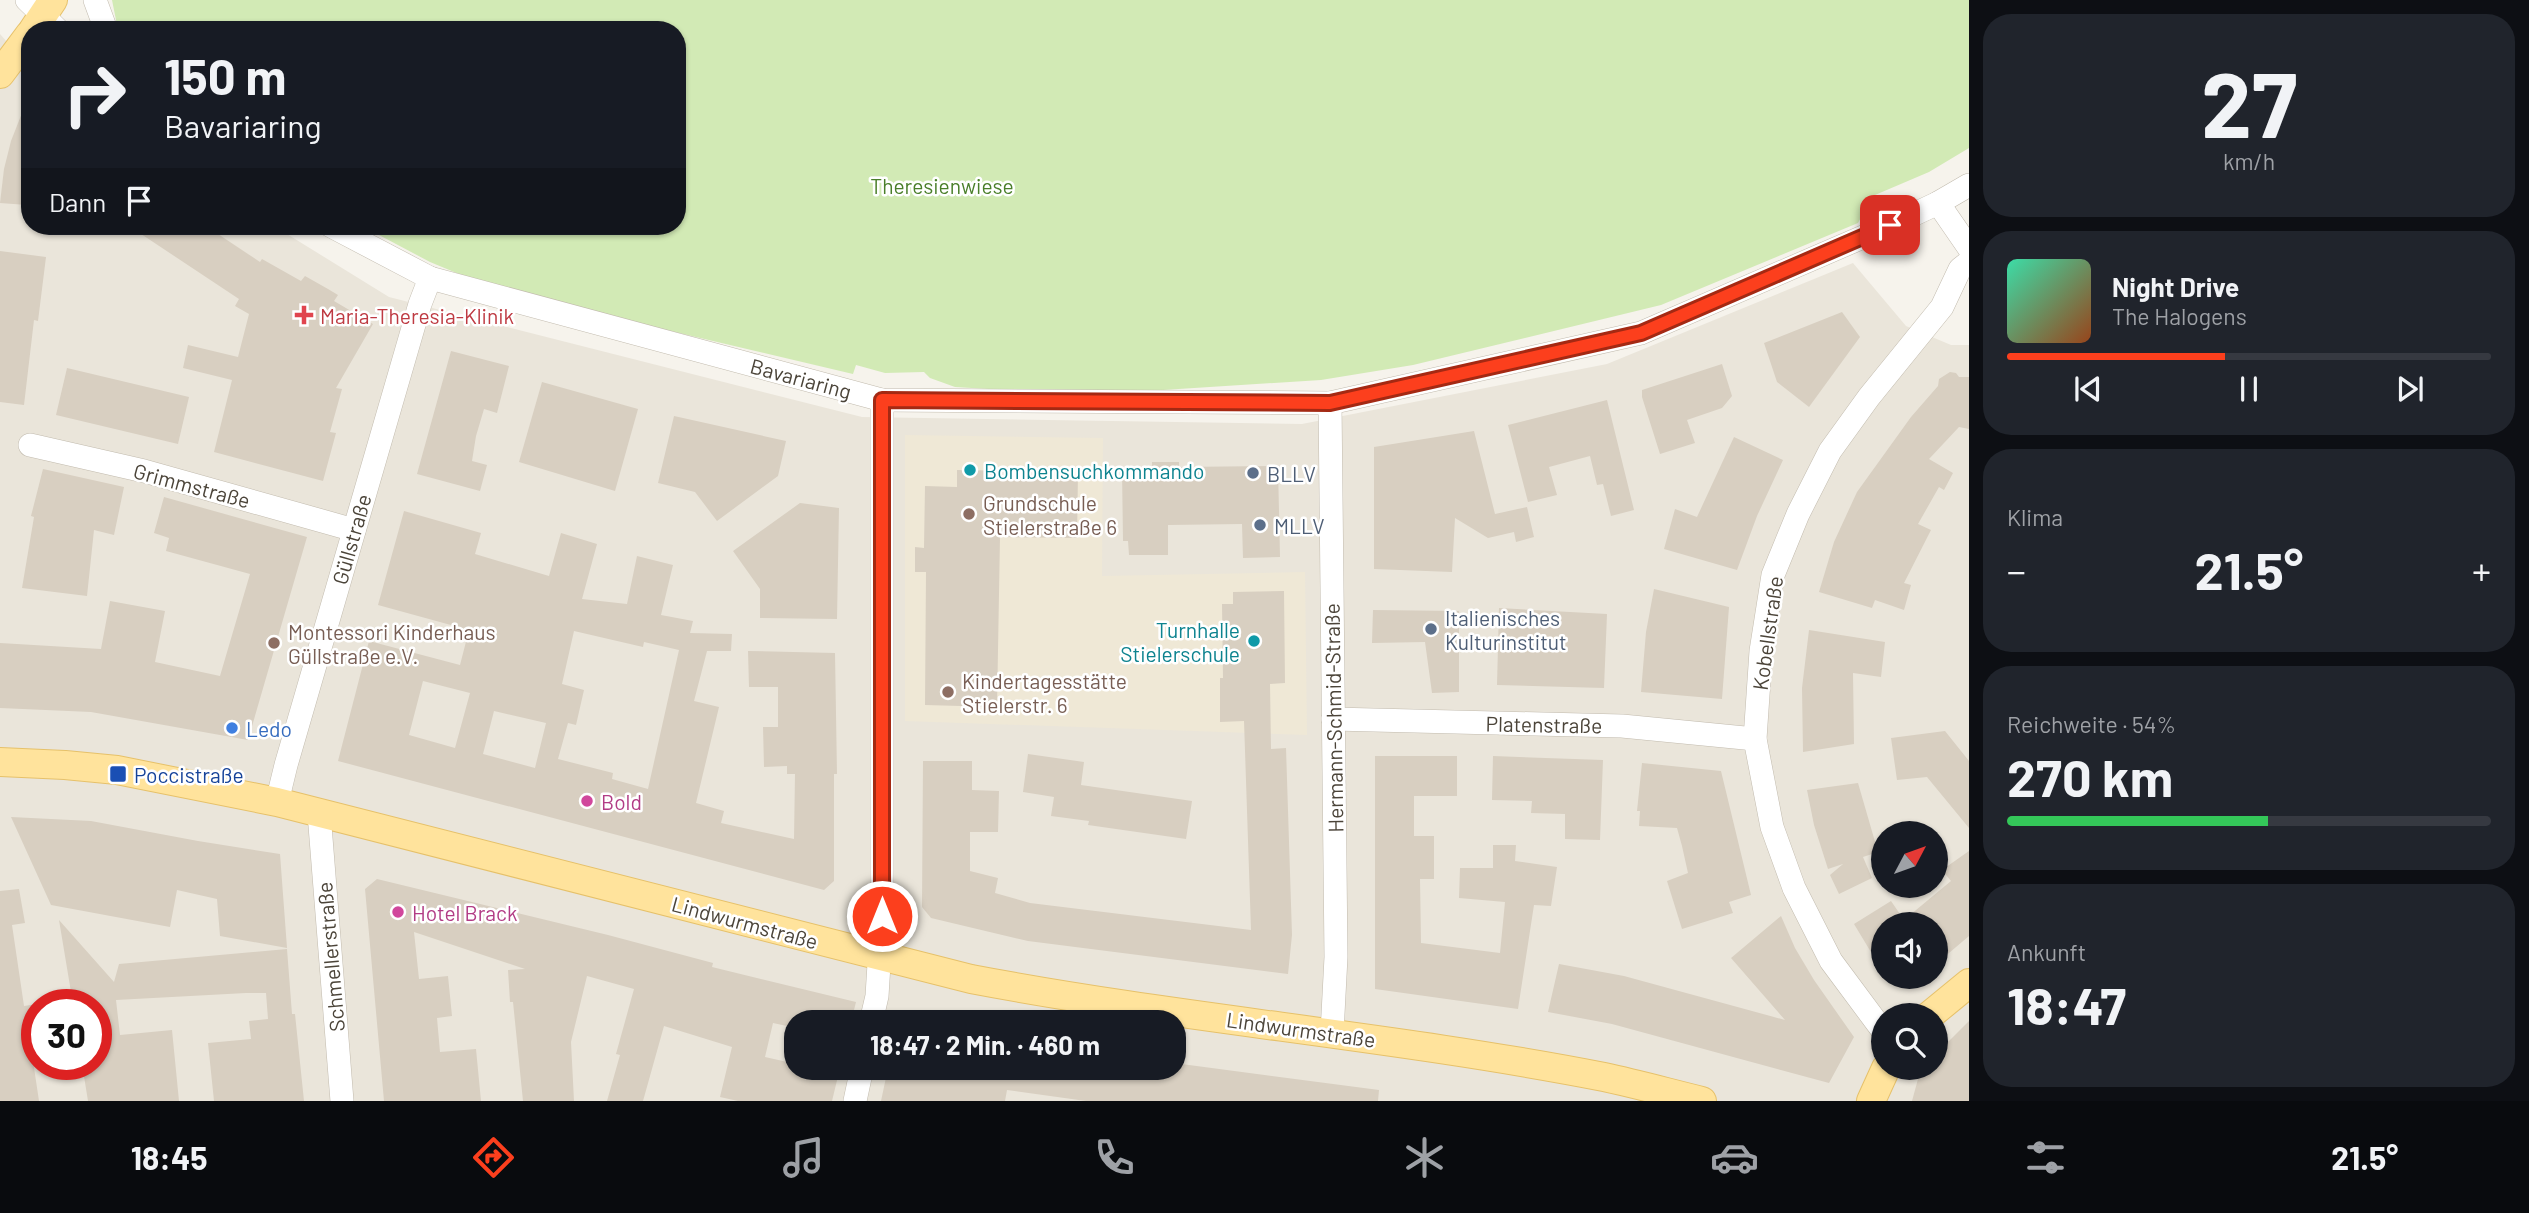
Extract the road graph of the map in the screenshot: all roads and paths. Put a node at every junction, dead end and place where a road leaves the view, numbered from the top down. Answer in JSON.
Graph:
{"nodes":[{"id":1,"x":95,"y":0,"type":"edge"},
{"id":2,"x":103,"y":21,"type":"edge"},
{"id":3,"x":21,"y":45,"type":"edge"},
{"id":4,"x":0,"y":74,"type":"edge"},
{"id":5,"x":1969,"y":185,"type":"edge"},
{"id":6,"x":1938,"y":203,"type":"junction"},
{"id":7,"x":348,"y":235,"type":"edge"},
{"id":8,"x":1969,"y":247,"type":"edge"},
{"id":9,"x":1969,"y":262,"type":"edge"},
{"id":10,"x":430,"y":278,"type":"junction"},
{"id":11,"x":882,"y":400,"type":"junction"},
{"id":12,"x":1330,"y":403,"type":"junction"},
{"id":13,"x":30,"y":445,"type":"dead end"},
{"id":14,"x":354,"y":530,"type":"junction"},
{"id":15,"x":1333,"y":719,"type":"junction"},
{"id":16,"x":1755,"y":739,"type":"junction"},
{"id":17,"x":0,"y":762,"type":"edge"},
{"id":18,"x":277,"y":803,"type":"junction"},
{"id":19,"x":319,"y":813,"type":"junction"},
{"id":20,"x":880,"y":957,"type":"junction"},
{"id":21,"x":1969,"y":983,"type":"edge"},
{"id":22,"x":1945,"y":1003,"type":"edge"},
{"id":23,"x":874,"y":1010,"type":"edge"},
{"id":24,"x":1871,"y":1015,"type":"edge"},
{"id":25,"x":1332,"y":1033,"type":"junction"},
{"id":26,"x":859,"y":1080,"type":"edge"},
{"id":27,"x":1881,"y":1080,"type":"edge"},
{"id":28,"x":342,"y":1101,"type":"edge"},
{"id":29,"x":855,"y":1101,"type":"edge"},
{"id":30,"x":1702,"y":1101,"type":"edge"},
{"id":31,"x":1871,"y":1101,"type":"edge"}],
"edges":[{"from":1,"to":2,"type":"street"},
{"from":3,"to":4,"type":"main road"},
{"from":5,"to":6,"type":"street","name":"Bavariaring"},
{"from":6,"to":8,"type":"street"},
{"from":6,"to":12,"type":"street","name":"Bavariaring"},
{"from":7,"to":10,"type":"street","name":"Bavariaring"},
{"from":9,"to":16,"type":"street","name":"Kobellstraße"},
{"from":10,"to":11,"type":"street","name":"Bavariaring"},
{"from":10,"to":14,"type":"street","name":"Güllstraße"},
{"from":11,"to":12,"type":"street","name":"Bavariaring"},
{"from":11,"to":20,"type":"street"},
{"from":12,"to":15,"type":"street","name":"Hermann-Schmid-Straße"},
{"from":13,"to":14,"type":"street","name":"Grimmstraße"},
{"from":14,"to":18,"type":"street","name":"Güllstraße"},
{"from":15,"to":16,"type":"street","name":"Platenstraße"},
{"from":15,"to":25,"type":"street","name":"Hermann-Schmid-Straße"},
{"from":16,"to":24,"type":"street","name":"Kobellstraße"},
{"from":17,"to":18,"type":"main road","name":"Lindwurmstraße"},
{"from":18,"to":19,"type":"main road","name":"Lindwurmstraße"},
{"from":19,"to":20,"type":"main road","name":"Lindwurmstraße"},
{"from":19,"to":28,"type":"street","name":"Schmellerstraße"},
{"from":20,"to":23,"type":"street"},
{"from":20,"to":25,"type":"main road","name":"Lindwurmstraße"},
{"from":21,"to":22,"type":"main road"},
{"from":25,"to":30,"type":"main road","name":"Lindwurmstraße"},
{"from":26,"to":29,"type":"street"},
{"from":27,"to":31,"type":"main road"}]}
